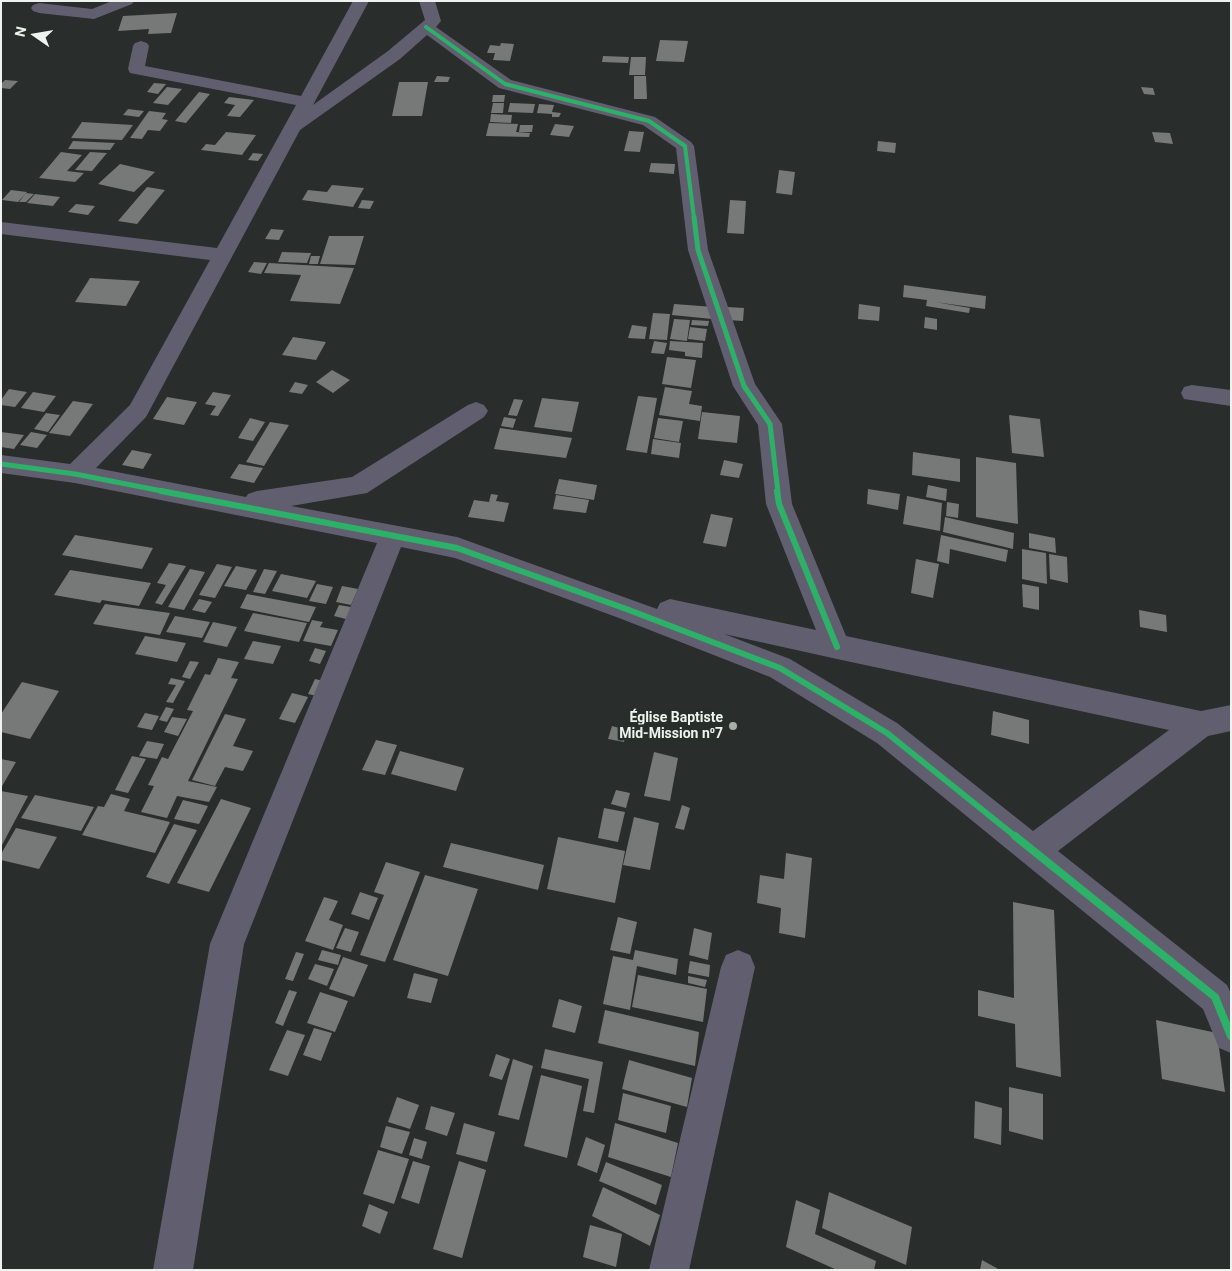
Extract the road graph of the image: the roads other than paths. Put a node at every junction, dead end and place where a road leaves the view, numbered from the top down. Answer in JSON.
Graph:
{"nodes":[{"id":1,"x":126,"y":1,"type":"edge"},
{"id":2,"x":361,"y":1,"type":"edge"},
{"id":3,"x":427,"y":1,"type":"edge"},
{"id":4,"x":39,"y":8,"type":"dead end"},
{"id":5,"x":426,"y":27,"type":"junction"},
{"id":6,"x":141,"y":46,"type":"dead end"},
{"id":7,"x":306,"y":102,"type":"junction"},
{"id":8,"x":291,"y":129,"type":"junction"},
{"id":9,"x":1,"y":228,"type":"edge"},
{"id":10,"x":223,"y":255,"type":"junction"},
{"id":11,"x":1192,"y":393,"type":"dead end"},
{"id":12,"x":1231,"y":398,"type":"edge"},
{"id":13,"x":476,"y":411,"type":"dead end"},
{"id":14,"x":1,"y":464,"type":"edge"},
{"id":15,"x":75,"y":474,"type":"junction"},
{"id":16,"x":238,"y":504,"type":"junction"},
{"id":17,"x":393,"y":535,"type":"junction"},
{"id":18,"x":581,"y":592,"type":"junction"},
{"id":19,"x":838,"y":647,"type":"junction"},
{"id":20,"x":1231,"y":718,"type":"edge"},
{"id":21,"x":1201,"y":724,"type":"junction"},
{"id":22,"x":1034,"y":850,"type":"junction"},
{"id":23,"x":738,"y":967,"type":"dead end"},
{"id":24,"x":1231,"y":1036,"type":"edge"},
{"id":25,"x":173,"y":1270,"type":"edge"},
{"id":26,"x":670,"y":1270,"type":"edge"}],
"edges":[{"from":1,"to":4,"type":"street"},
{"from":2,"to":7,"type":"street"},
{"from":3,"to":5,"type":"street"},
{"from":5,"to":8,"type":"street"},
{"from":5,"to":19,"type":"street"},
{"from":6,"to":7,"type":"street"},
{"from":7,"to":8,"type":"street"},
{"from":8,"to":10,"type":"street"},
{"from":9,"to":10,"type":"street"},
{"from":10,"to":15,"type":"street"},
{"from":11,"to":12,"type":"street"},
{"from":13,"to":16,"type":"street"},
{"from":14,"to":15,"type":"street"},
{"from":15,"to":16,"type":"street"},
{"from":16,"to":17,"type":"street"},
{"from":17,"to":18,"type":"street"},
{"from":17,"to":25,"type":"street"},
{"from":18,"to":19,"type":"street"},
{"from":18,"to":22,"type":"street"},
{"from":19,"to":21,"type":"street"},
{"from":20,"to":21,"type":"street"},
{"from":21,"to":22,"type":"street"},
{"from":22,"to":24,"type":"street"},
{"from":23,"to":26,"type":"street"}]}
